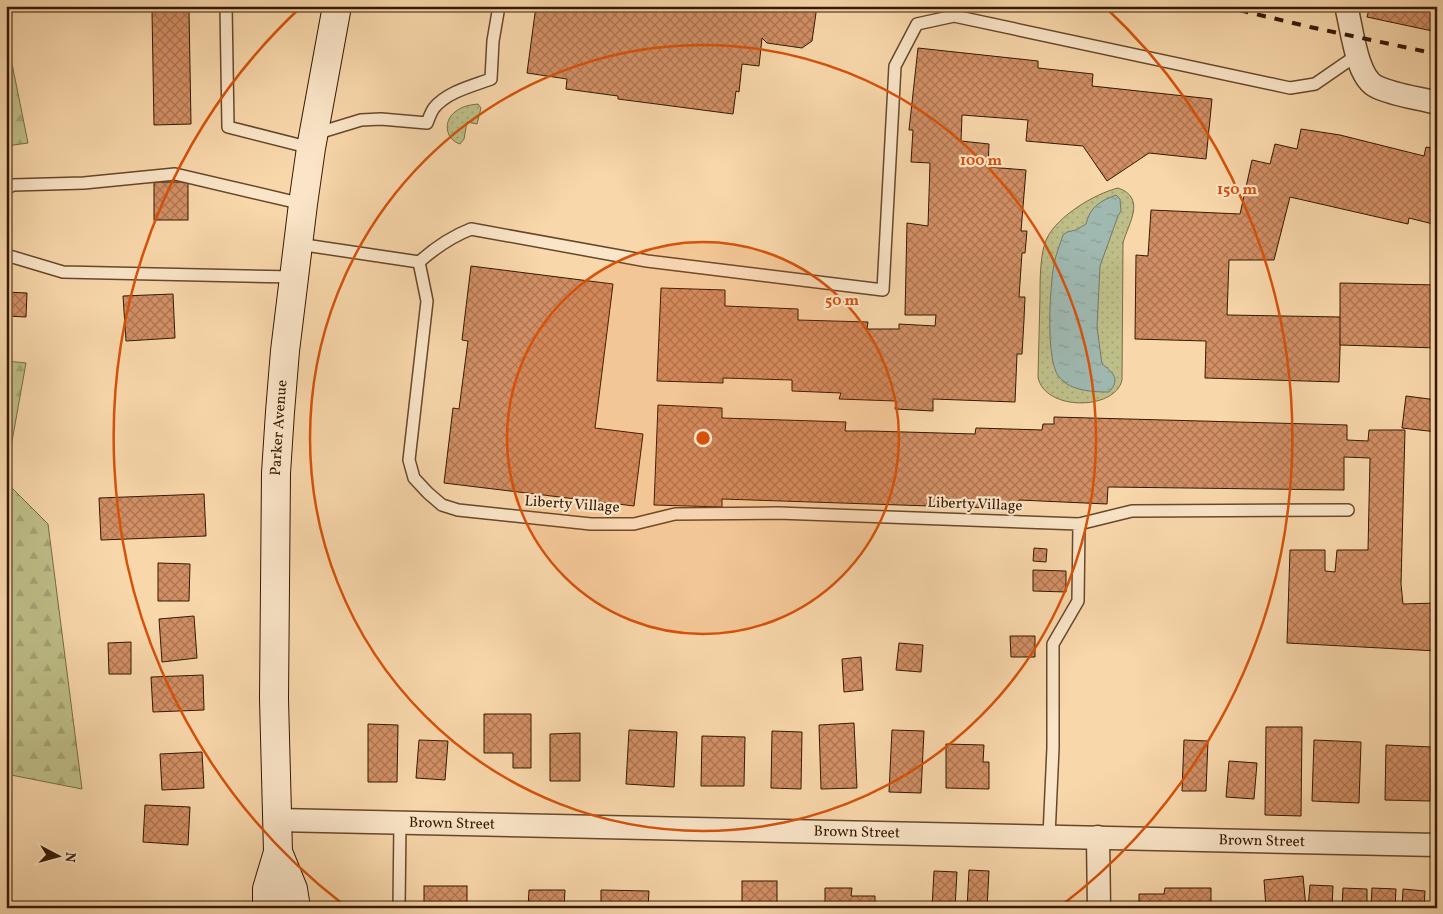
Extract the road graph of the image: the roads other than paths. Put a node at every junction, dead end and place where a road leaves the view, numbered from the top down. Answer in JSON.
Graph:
{"nodes":[{"id":1,"x":226,"y":6,"type":"edge"},
{"id":2,"x":337,"y":6,"type":"edge"},
{"id":3,"x":499,"y":6,"type":"edge"},
{"id":4,"x":1346,"y":6,"type":"edge"},
{"id":5,"x":1357,"y":54,"type":"junction"},
{"id":6,"x":1437,"y":103,"type":"edge"},
{"id":7,"x":312,"y":141,"type":"junction"},
{"id":8,"x":6,"y":189,"type":"edge"},
{"id":9,"x":303,"y":204,"type":"junction"},
{"id":10,"x":298,"y":244,"type":"junction"},
{"id":11,"x":6,"y":255,"type":"edge"},
{"id":12,"x":418,"y":262,"type":"junction"},
{"id":13,"x":294,"y":278,"type":"junction"},
{"id":14,"x":1348,"y":510,"type":"dead end"},
{"id":15,"x":1079,"y":524,"type":"junction"},
{"id":16,"x":277,"y":820,"type":"junction"},
{"id":17,"x":400,"y":822,"type":"junction"},
{"id":18,"x":1049,"y":836,"type":"junction"},
{"id":19,"x":1098,"y":837,"type":"junction"},
{"id":20,"x":1437,"y":845,"type":"edge"},
{"id":21,"x":278,"y":852,"type":"junction"},
{"id":22,"x":267,"y":908,"type":"edge"},
{"id":23,"x":296,"y":908,"type":"edge"},
{"id":24,"x":399,"y":908,"type":"edge"},
{"id":25,"x":1099,"y":908,"type":"edge"}],
"edges":[{"from":1,"to":7,"type":"lane"},
{"from":2,"to":7,"type":"main road","name":"Parker Avenue"},
{"from":3,"to":7,"type":"lane"},
{"from":4,"to":5,"type":"street"},
{"from":5,"to":6,"type":"street"},
{"from":5,"to":12,"type":"lane"},
{"from":7,"to":9,"type":"main road","name":"Parker Avenue"},
{"from":8,"to":9,"type":"lane"},
{"from":9,"to":10,"type":"main road","name":"Parker Avenue"},
{"from":10,"to":12,"type":"lane"},
{"from":10,"to":13,"type":"main road","name":"Parker Avenue"},
{"from":11,"to":13,"type":"lane"},
{"from":12,"to":15,"type":"lane","name":"Liberty Village"},
{"from":13,"to":16,"type":"main road","name":"Parker Avenue"},
{"from":14,"to":15,"type":"lane","name":"Liberty Village"},
{"from":15,"to":18,"type":"lane"},
{"from":16,"to":17,"type":"street","name":"Brown Street"},
{"from":16,"to":21,"type":"main road","name":"Parker Avenue"},
{"from":17,"to":18,"type":"street","name":"Brown Street"},
{"from":17,"to":24,"type":"lane"},
{"from":18,"to":19,"type":"street","name":"Brown Street"},
{"from":19,"to":20,"type":"street","name":"Brown Street"},
{"from":19,"to":25,"type":"street"},
{"from":21,"to":22,"type":"main road","name":"Parker Avenue"},
{"from":21,"to":23,"type":"main road","name":"Parker Avenue"}]}
